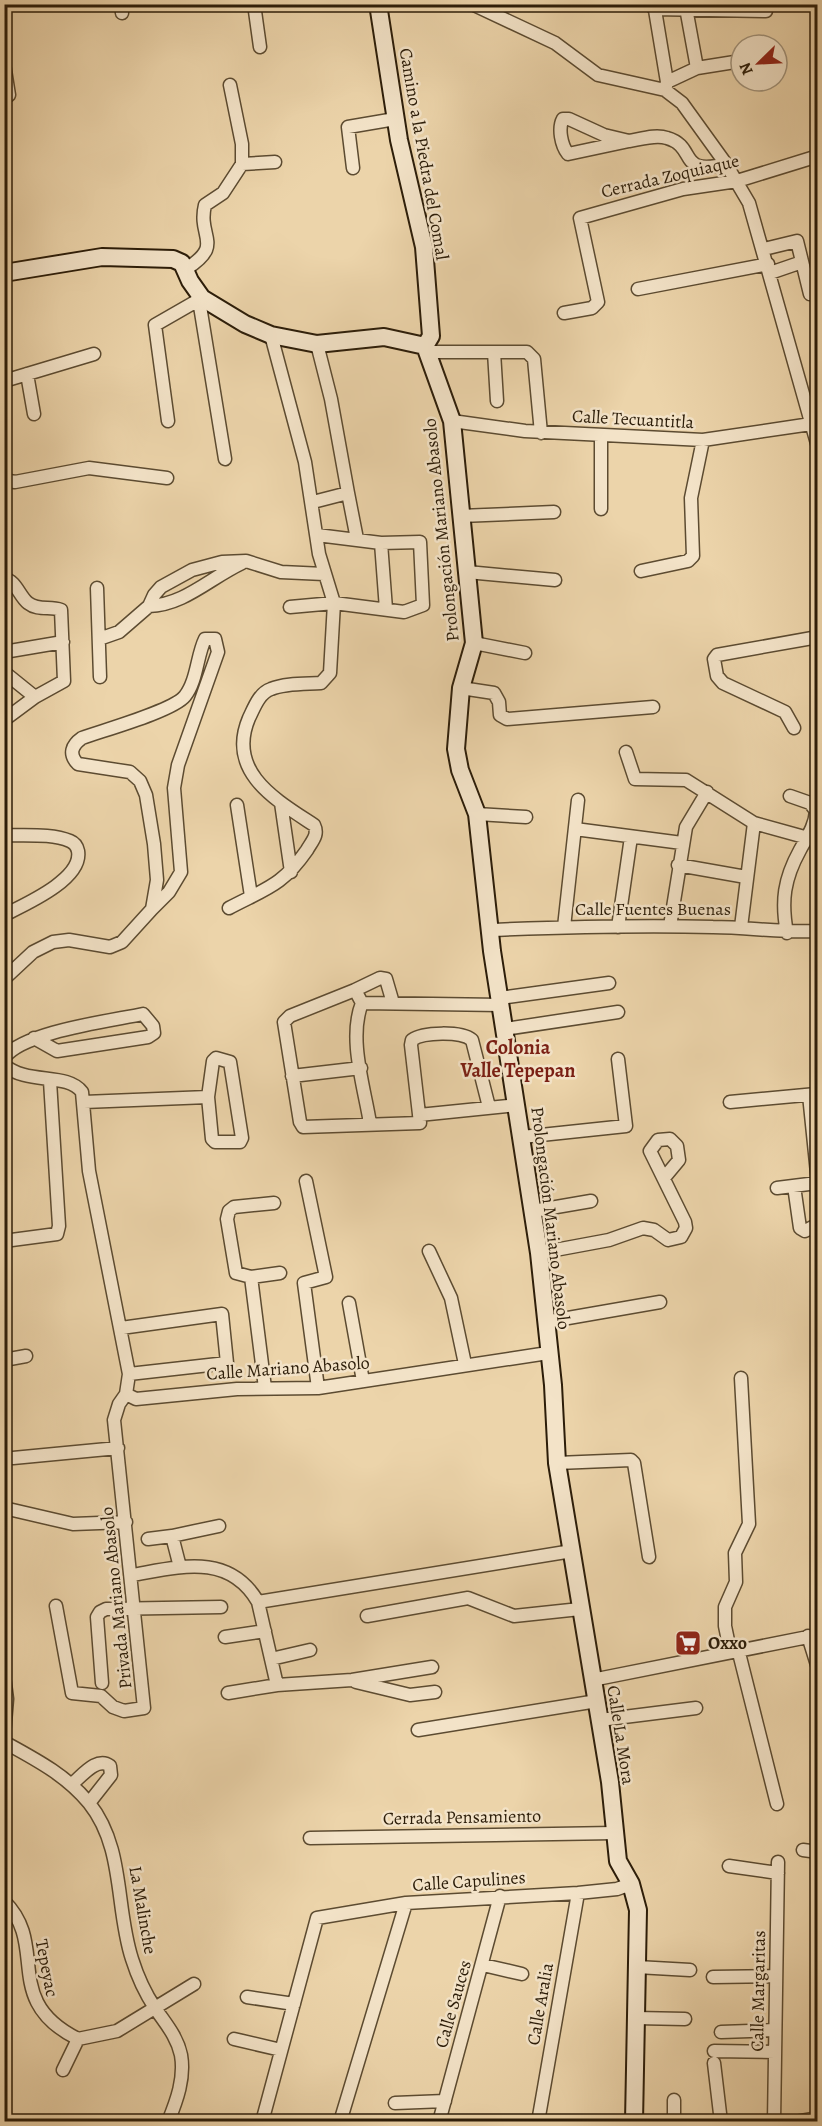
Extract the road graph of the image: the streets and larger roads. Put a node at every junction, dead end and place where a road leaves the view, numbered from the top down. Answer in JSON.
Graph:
{"nodes":[{"id":1,"x":254,"y":4,"type":"edge"},
{"id":2,"x":378,"y":4,"type":"edge"},
{"id":3,"x":472,"y":4,"type":"edge"},
{"id":4,"x":654,"y":7,"type":"edge"},
{"id":5,"x":687,"y":8,"type":"junction"},
{"id":6,"x":766,"y":12,"type":"dead end"},
{"id":7,"x":260,"y":47,"type":"dead end"},
{"id":8,"x":729,"y":63,"type":"edge"},
{"id":9,"x":4,"y":64,"type":"edge"},
{"id":10,"x":697,"y":68,"type":"junction"},
{"id":11,"x":230,"y":85,"type":"dead end"},
{"id":12,"x":666,"y":86,"type":"junction"},
{"id":13,"x":4,"y":95,"type":"edge"},
{"id":14,"x":395,"y":119,"type":"junction"},
{"id":15,"x":629,"y":141,"type":"junction"},
{"id":16,"x":818,"y":156,"type":"edge"},
{"id":17,"x":275,"y":162,"type":"dead end"},
{"id":18,"x":242,"y":164,"type":"junction"},
{"id":19,"x":726,"y":164,"type":"junction"},
{"id":20,"x":353,"y":168,"type":"dead end"},
{"id":21,"x":737,"y":180,"type":"junction"},
{"id":22,"x":764,"y":249,"type":"junction"},
{"id":23,"x":802,"y":262,"type":"junction"},
{"id":24,"x":186,"y":268,"type":"junction"},
{"id":25,"x":769,"y":268,"type":"junction"},
{"id":26,"x":4,"y":273,"type":"edge"},
{"id":27,"x":638,"y":289,"type":"dead end"},
{"id":28,"x":810,"y":294,"type":"dead end"},
{"id":29,"x":200,"y":299,"type":"junction"},
{"id":30,"x":564,"y":313,"type":"dead end"},
{"id":31,"x":271,"y":335,"type":"junction"},
{"id":32,"x":317,"y":344,"type":"junction"},
{"id":33,"x":427,"y":349,"type":"junction"},
{"id":34,"x":494,"y":352,"type":"junction"},
{"id":35,"x":94,"y":354,"type":"dead end"},
{"id":36,"x":27,"y":374,"type":"junction"},
{"id":37,"x":4,"y":381,"type":"edge"},
{"id":38,"x":497,"y":401,"type":"dead end"},
{"id":39,"x":34,"y":414,"type":"dead end"},
{"id":40,"x":168,"y":421,"type":"dead end"},
{"id":41,"x":452,"y":422,"type":"junction"},
{"id":42,"x":811,"y":424,"type":"junction"},
{"id":43,"x":541,"y":433,"type":"junction"},
{"id":44,"x":602,"y":435,"type":"junction"},
{"id":45,"x":703,"y":440,"type":"junction"},
{"id":46,"x":818,"y":447,"type":"edge"},
{"id":47,"x":225,"y":459,"type":"dead end"},
{"id":48,"x":167,"y":478,"type":"dead end"},
{"id":49,"x":4,"y":480,"type":"edge"},
{"id":50,"x":348,"y":493,"type":"junction"},
{"id":51,"x":313,"y":502,"type":"junction"},
{"id":52,"x":601,"y":509,"type":"dead end"},
{"id":53,"x":554,"y":512,"type":"dead end"},
{"id":54,"x":461,"y":516,"type":"junction"},
{"id":55,"x":317,"y":535,"type":"junction"},
{"id":56,"x":357,"y":539,"type":"junction"},
{"id":57,"x":381,"y":543,"type":"junction"},
{"id":58,"x":246,"y":561,"type":"junction"},
{"id":59,"x":641,"y":571,"type":"dead end"},
{"id":60,"x":467,"y":572,"type":"junction"},
{"id":61,"x":324,"y":574,"type":"junction"},
{"id":62,"x":4,"y":579,"type":"edge"},
{"id":63,"x":555,"y":580,"type":"dead end"},
{"id":64,"x":97,"y":588,"type":"dead end"},
{"id":65,"x":334,"y":603,"type":"junction"},
{"id":66,"x":149,"y":606,"type":"junction"},
{"id":67,"x":290,"y":607,"type":"dead end"},
{"id":68,"x":386,"y":609,"type":"junction"},
{"id":69,"x":818,"y":637,"type":"edge"},
{"id":70,"x":99,"y":639,"type":"junction"},
{"id":71,"x":63,"y":642,"type":"junction"},
{"id":72,"x":474,"y":643,"type":"junction"},
{"id":73,"x":4,"y":652,"type":"edge"},
{"id":74,"x":525,"y":653,"type":"dead end"},
{"id":75,"x":4,"y":672,"type":"edge"},
{"id":76,"x":100,"y":677,"type":"dead end"},
{"id":77,"x":461,"y":688,"type":"junction"},
{"id":78,"x":35,"y":697,"type":"junction"},
{"id":79,"x":653,"y":706,"type":"dead end"},
{"id":80,"x":4,"y":720,"type":"edge"},
{"id":81,"x":794,"y":729,"type":"dead end"},
{"id":82,"x":627,"y":752,"type":"dead end"},
{"id":83,"x":707,"y":792,"type":"junction"},
{"id":84,"x":790,"y":796,"type":"dead end"},
{"id":85,"x":578,"y":800,"type":"dead end"},
{"id":86,"x":281,"y":803,"type":"junction"},
{"id":87,"x":237,"y":805,"type":"dead end"},
{"id":88,"x":477,"y":814,"type":"junction"},
{"id":89,"x":526,"y":817,"type":"dead end"},
{"id":90,"x":753,"y":823,"type":"junction"},
{"id":91,"x":575,"y":829,"type":"junction"},
{"id":92,"x":4,"y":835,"type":"edge"},
{"id":93,"x":631,"y":837,"type":"junction"},
{"id":94,"x":808,"y":838,"type":"junction"},
{"id":95,"x":682,"y":843,"type":"junction"},
{"id":96,"x":678,"y":865,"type":"junction"},
{"id":97,"x":291,"y":872,"type":"junction"},
{"id":98,"x":746,"y":877,"type":"junction"},
{"id":99,"x":251,"y":896,"type":"junction"},
{"id":100,"x":229,"y":908,"type":"dead end"},
{"id":101,"x":152,"y":909,"type":"junction"},
{"id":102,"x":4,"y":915,"type":"edge"},
{"id":103,"x":670,"y":926,"type":"junction"},
{"id":104,"x":564,"y":927,"type":"junction"},
{"id":105,"x":618,"y":927,"type":"junction"},
{"id":106,"x":741,"y":927,"type":"junction"},
{"id":107,"x":489,"y":930,"type":"junction"},
{"id":108,"x":818,"y":931,"type":"edge"},
{"id":109,"x":788,"y":933,"type":"junction"},
{"id":110,"x":4,"y":979,"type":"edge"},
{"id":111,"x":609,"y":983,"type":"dead end"},
{"id":112,"x":355,"y":990,"type":"junction"},
{"id":113,"x":501,"y":1001,"type":"junction"},
{"id":114,"x":362,"y":1003,"type":"junction"},
{"id":115,"x":393,"y":1003,"type":"junction"},
{"id":116,"x":618,"y":1012,"type":"dead end"},
{"id":117,"x":505,"y":1029,"type":"junction"},
{"id":118,"x":34,"y":1038,"type":"junction"},
{"id":119,"x":4,"y":1058,"type":"edge"},
{"id":120,"x":618,"y":1059,"type":"dead end"},
{"id":121,"x":4,"y":1065,"type":"edge"},
{"id":122,"x":361,"y":1068,"type":"junction"},
{"id":123,"x":292,"y":1076,"type":"junction"},
{"id":124,"x":50,"y":1081,"type":"junction"},
{"id":125,"x":813,"y":1095,"type":"edge"},
{"id":126,"x":208,"y":1097,"type":"junction"},
{"id":127,"x":84,"y":1102,"type":"junction"},
{"id":128,"x":730,"y":1102,"type":"dead end"},
{"id":129,"x":517,"y":1105,"type":"junction"},
{"id":130,"x":489,"y":1107,"type":"junction"},
{"id":131,"x":419,"y":1115,"type":"junction"},
{"id":132,"x":370,"y":1123,"type":"junction"},
{"id":133,"x":522,"y":1137,"type":"junction"},
{"id":134,"x":664,"y":1178,"type":"dead end"},
{"id":135,"x":306,"y":1181,"type":"dead end"},
{"id":136,"x":818,"y":1183,"type":"edge"},
{"id":137,"x":794,"y":1186,"type":"junction"},
{"id":138,"x":777,"y":1188,"type":"dead end"},
{"id":139,"x":591,"y":1201,"type":"dead end"},
{"id":140,"x":274,"y":1203,"type":"dead end"},
{"id":141,"x":533,"y":1211,"type":"junction"},
{"id":142,"x":818,"y":1224,"type":"edge"},
{"id":143,"x":4,"y":1241,"type":"edge"},
{"id":144,"x":429,"y":1251,"type":"dead end"},
{"id":145,"x":539,"y":1253,"type":"junction"},
{"id":146,"x":280,"y":1273,"type":"dead end"},
{"id":147,"x":251,"y":1276,"type":"junction"},
{"id":148,"x":660,"y":1302,"type":"dead end"},
{"id":149,"x":349,"y":1303,"type":"dead end"},
{"id":150,"x":545,"y":1322,"type":"junction"},
{"id":151,"x":121,"y":1328,"type":"junction"},
{"id":152,"x":548,"y":1353,"type":"junction"},
{"id":153,"x":26,"y":1356,"type":"dead end"},
{"id":154,"x":4,"y":1360,"type":"edge"},
{"id":155,"x":465,"y":1364,"type":"junction"},
{"id":156,"x":129,"y":1374,"type":"junction"},
{"id":157,"x":741,"y":1378,"type":"dead end"},
{"id":158,"x":363,"y":1381,"type":"junction"},
{"id":159,"x":265,"y":1388,"type":"junction"},
{"id":160,"x":318,"y":1388,"type":"junction"},
{"id":161,"x":131,"y":1396,"type":"junction"},
{"id":162,"x":118,"y":1448,"type":"junction"},
{"id":163,"x":13,"y":1458,"type":"dead end"},
{"id":164,"x":557,"y":1463,"type":"junction"},
{"id":165,"x":4,"y":1508,"type":"edge"},
{"id":166,"x":126,"y":1522,"type":"junction"},
{"id":167,"x":219,"y":1526,"type":"dead end"},
{"id":168,"x":172,"y":1536,"type":"junction"},
{"id":169,"x":148,"y":1539,"type":"dead end"},
{"id":170,"x":572,"y":1551,"type":"junction"},
{"id":171,"x":649,"y":1557,"type":"dead end"},
{"id":172,"x":180,"y":1567,"type":"junction"},
{"id":173,"x":132,"y":1575,"type":"junction"},
{"id":174,"x":258,"y":1602,"type":"junction"},
{"id":175,"x":56,"y":1606,"type":"dead end"},
{"id":176,"x":135,"y":1608,"type":"junction"},
{"id":177,"x":221,"y":1608,"type":"dead end"},
{"id":178,"x":580,"y":1609,"type":"junction"},
{"id":179,"x":367,"y":1616,"type":"dead end"},
{"id":180,"x":265,"y":1631,"type":"junction"},
{"id":181,"x":813,"y":1636,"type":"edge"},
{"id":182,"x":225,"y":1637,"type":"dead end"},
{"id":183,"x":310,"y":1650,"type":"dead end"},
{"id":184,"x":734,"y":1650,"type":"junction"},
{"id":185,"x":271,"y":1659,"type":"junction"},
{"id":186,"x":432,"y":1667,"type":"dead end"},
{"id":187,"x":818,"y":1668,"type":"edge"},
{"id":188,"x":4,"y":1676,"type":"edge"},
{"id":189,"x":352,"y":1680,"type":"junction"},
{"id":190,"x":592,"y":1680,"type":"junction"},
{"id":191,"x":102,"y":1683,"type":"dead end"},
{"id":192,"x":277,"y":1685,"type":"junction"},
{"id":193,"x":435,"y":1692,"type":"dead end"},
{"id":194,"x":228,"y":1693,"type":"dead end"},
{"id":195,"x":597,"y":1701,"type":"junction"},
{"id":196,"x":696,"y":1708,"type":"dead end"},
{"id":197,"x":600,"y":1720,"type":"junction"},
{"id":198,"x":418,"y":1730,"type":"dead end"},
{"id":199,"x":4,"y":1735,"type":"edge"},
{"id":200,"x":4,"y":1742,"type":"edge"},
{"id":201,"x":72,"y":1784,"type":"junction"},
{"id":202,"x":89,"y":1803,"type":"junction"},
{"id":203,"x":777,"y":1804,"type":"dead end"},
{"id":204,"x":614,"y":1833,"type":"junction"},
{"id":205,"x":310,"y":1838,"type":"dead end"},
{"id":206,"x":803,"y":1850,"type":"dead end"},
{"id":207,"x":818,"y":1852,"type":"edge"},
{"id":208,"x":729,"y":1866,"type":"dead end"},
{"id":209,"x":631,"y":1884,"type":"junction"},
{"id":210,"x":578,"y":1893,"type":"junction"},
{"id":211,"x":500,"y":1896,"type":"junction"},
{"id":212,"x":4,"y":1901,"type":"edge"},
{"id":213,"x":406,"y":1903,"type":"junction"},
{"id":214,"x":483,"y":1965,"type":"junction"},
{"id":215,"x":637,"y":1967,"type":"junction"},
{"id":216,"x":690,"y":1970,"type":"dead end"},
{"id":217,"x":522,"y":1974,"type":"dead end"},
{"id":218,"x":775,"y":1976,"type":"junction"},
{"id":219,"x":713,"y":1977,"type":"dead end"},
{"id":220,"x":194,"y":1984,"type":"dead end"},
{"id":221,"x":247,"y":1997,"type":"dead end"},
{"id":222,"x":294,"y":2004,"type":"junction"},
{"id":223,"x":154,"y":2007,"type":"junction"},
{"id":224,"x":636,"y":2018,"type":"junction"},
{"id":225,"x":685,"y":2019,"type":"dead end"},
{"id":226,"x":774,"y":2030,"type":"junction"},
{"id":227,"x":721,"y":2032,"type":"dead end"},
{"id":228,"x":78,"y":2039,"type":"junction"},
{"id":229,"x":234,"y":2039,"type":"dead end"},
{"id":230,"x":281,"y":2050,"type":"junction"},
{"id":231,"x":775,"y":2052,"type":"junction"},
{"id":232,"x":63,"y":2070,"type":"dead end"},
{"id":233,"x":674,"y":2100,"type":"dead end"},
{"id":234,"x":445,"y":2101,"type":"junction"},
{"id":235,"x":395,"y":2103,"type":"dead end"},
{"id":236,"x":818,"y":2118,"type":"edge"},
{"id":237,"x":168,"y":2121,"type":"edge"},
{"id":238,"x":262,"y":2121,"type":"edge"},
{"id":239,"x":340,"y":2121,"type":"edge"},
{"id":240,"x":439,"y":2121,"type":"edge"},
{"id":241,"x":538,"y":2121,"type":"edge"},
{"id":242,"x":634,"y":2121,"type":"edge"},
{"id":243,"x":674,"y":2121,"type":"edge"},
{"id":244,"x":721,"y":2121,"type":"edge"},
{"id":245,"x":774,"y":2121,"type":"edge"},
{"id":246,"x":796,"y":2121,"type":"edge"}],
"edges":[{"from":1,"to":7,"type":"street"},
{"from":2,"to":14,"type":"street","name":"Camino a la Piedra del Comal"},
{"from":3,"to":12,"type":"street"},
{"from":4,"to":5,"type":"street"},
{"from":4,"to":12,"type":"street"},
{"from":5,"to":6,"type":"street"},
{"from":5,"to":10,"type":"street"},
{"from":8,"to":10,"type":"street"},
{"from":9,"to":13,"type":"street"},
{"from":10,"to":12,"type":"street"},
{"from":11,"to":18,"type":"street"},
{"from":12,"to":19,"type":"street"},
{"from":14,"to":20,"type":"street"},
{"from":14,"to":33,"type":"street","name":"Camino a la Piedra del Comal"},
{"from":15,"to":15,"type":"street"},
{"from":15,"to":19,"type":"street"},
{"from":16,"to":21,"type":"street","name":"Cerrada Zoquiaque"},
{"from":17,"to":18,"type":"street"},
{"from":18,"to":24,"type":"street"},
{"from":19,"to":21,"type":"street"},
{"from":21,"to":22,"type":"street"},
{"from":21,"to":30,"type":"street","name":"Cerrada Zoquiaque"},
{"from":22,"to":23,"type":"street"},
{"from":22,"to":25,"type":"street"},
{"from":23,"to":25,"type":"street"},
{"from":23,"to":28,"type":"street"},
{"from":24,"to":26,"type":"street"},
{"from":24,"to":29,"type":"street"},
{"from":25,"to":27,"type":"street"},
{"from":25,"to":42,"type":"street"},
{"from":29,"to":31,"type":"street"},
{"from":29,"to":40,"type":"street"},
{"from":29,"to":47,"type":"street"},
{"from":31,"to":32,"type":"street"},
{"from":31,"to":51,"type":"street"},
{"from":32,"to":33,"type":"street"},
{"from":32,"to":50,"type":"street"},
{"from":33,"to":34,"type":"street"},
{"from":33,"to":41,"type":"street","name":"Prolongación Mariano Abasolo"},
{"from":34,"to":38,"type":"street"},
{"from":34,"to":43,"type":"street"},
{"from":35,"to":36,"type":"street"},
{"from":36,"to":37,"type":"street"},
{"from":36,"to":39,"type":"street"},
{"from":41,"to":43,"type":"street","name":"Calle Tecuantitla"},
{"from":41,"to":54,"type":"street","name":"Prolongación Mariano Abasolo"},
{"from":42,"to":45,"type":"street","name":"Calle Tecuantitla"},
{"from":42,"to":46,"type":"street"},
{"from":43,"to":44,"type":"street","name":"Calle Tecuantitla"},
{"from":44,"to":45,"type":"street","name":"Calle Tecuantitla"},
{"from":44,"to":52,"type":"street"},
{"from":45,"to":59,"type":"street"},
{"from":48,"to":49,"type":"street"},
{"from":50,"to":51,"type":"street"},
{"from":50,"to":56,"type":"street"},
{"from":51,"to":55,"type":"street"},
{"from":53,"to":54,"type":"street"},
{"from":54,"to":60,"type":"street","name":"Prolongación Mariano Abasolo"},
{"from":55,"to":56,"type":"street"},
{"from":55,"to":61,"type":"street"},
{"from":56,"to":57,"type":"street"},
{"from":57,"to":68,"type":"street"},
{"from":57,"to":68,"type":"street"},
{"from":58,"to":61,"type":"street"},
{"from":58,"to":66,"type":"street"},
{"from":58,"to":66,"type":"street"},
{"from":60,"to":63,"type":"street"},
{"from":60,"to":72,"type":"street","name":"Prolongación Mariano Abasolo"},
{"from":61,"to":65,"type":"street"},
{"from":62,"to":71,"type":"street"},
{"from":64,"to":70,"type":"street"},
{"from":65,"to":67,"type":"street"},
{"from":65,"to":68,"type":"street"},
{"from":65,"to":86,"type":"street"},
{"from":66,"to":70,"type":"street"},
{"from":69,"to":81,"type":"street"},
{"from":70,"to":76,"type":"street"},
{"from":71,"to":73,"type":"street"},
{"from":71,"to":78,"type":"street"},
{"from":72,"to":74,"type":"street"},
{"from":72,"to":77,"type":"street","name":"Prolongación Mariano Abasolo"},
{"from":75,"to":78,"type":"street"},
{"from":77,"to":79,"type":"street"},
{"from":77,"to":88,"type":"street","name":"Prolongación Mariano Abasolo"},
{"from":78,"to":80,"type":"street"},
{"from":82,"to":83,"type":"street"},
{"from":83,"to":90,"type":"street"},
{"from":83,"to":95,"type":"street"},
{"from":84,"to":94,"type":"street"},
{"from":85,"to":91,"type":"street"},
{"from":86,"to":97,"type":"street"},
{"from":86,"to":97,"type":"street"},
{"from":87,"to":99,"type":"street"},
{"from":88,"to":89,"type":"street"},
{"from":88,"to":107,"type":"street","name":"Prolongación Mariano Abasolo"},
{"from":90,"to":94,"type":"street"},
{"from":90,"to":98,"type":"street"},
{"from":91,"to":93,"type":"street"},
{"from":91,"to":104,"type":"street"},
{"from":92,"to":102,"type":"street"},
{"from":93,"to":95,"type":"street"},
{"from":93,"to":105,"type":"street"},
{"from":94,"to":109,"type":"street"},
{"from":95,"to":96,"type":"street"},
{"from":96,"to":98,"type":"street"},
{"from":96,"to":103,"type":"street"},
{"from":97,"to":99,"type":"street"},
{"from":98,"to":106,"type":"street"},
{"from":99,"to":100,"type":"street"},
{"from":101,"to":101,"type":"street"},
{"from":101,"to":110,"type":"street"},
{"from":103,"to":105,"type":"street","name":"Calle Fuentes Buenas"},
{"from":103,"to":106,"type":"street","name":"Calle Fuentes Buenas"},
{"from":104,"to":105,"type":"street","name":"Calle Fuentes Buenas"},
{"from":104,"to":107,"type":"street","name":"Calle Fuentes Buenas"},
{"from":106,"to":109,"type":"street","name":"Calle Fuentes Buenas"},
{"from":107,"to":113,"type":"street","name":"Prolongación Mariano Abasolo"},
{"from":108,"to":109,"type":"street","name":"Calle Fuentes Buenas"},
{"from":111,"to":113,"type":"street"},
{"from":112,"to":114,"type":"street"},
{"from":112,"to":115,"type":"street"},
{"from":112,"to":123,"type":"street"},
{"from":113,"to":115,"type":"street"},
{"from":113,"to":117,"type":"street","name":"Prolongación Mariano Abasolo"},
{"from":114,"to":115,"type":"street"},
{"from":114,"to":122,"type":"street"},
{"from":116,"to":117,"type":"street"},
{"from":117,"to":129,"type":"street","name":"Prolongación Mariano Abasolo"},
{"from":118,"to":118,"type":"street"},
{"from":118,"to":119,"type":"street"},
{"from":120,"to":133,"type":"street"},
{"from":121,"to":124,"type":"street"},
{"from":122,"to":123,"type":"street"},
{"from":122,"to":132,"type":"street"},
{"from":123,"to":132,"type":"street"},
{"from":124,"to":127,"type":"street"},
{"from":124,"to":143,"type":"street"},
{"from":125,"to":128,"type":"street"},
{"from":125,"to":136,"type":"street"},
{"from":126,"to":126,"type":"street"},
{"from":126,"to":127,"type":"street"},
{"from":127,"to":151,"type":"street"},
{"from":129,"to":130,"type":"street"},
{"from":129,"to":133,"type":"street","name":"Prolongación Mariano Abasolo"},
{"from":130,"to":131,"type":"street"},
{"from":130,"to":131,"type":"street"},
{"from":131,"to":132,"type":"street"},
{"from":133,"to":141,"type":"street","name":"Prolongación Mariano Abasolo"},
{"from":134,"to":145,"type":"street"},
{"from":135,"to":160,"type":"street"},
{"from":136,"to":137,"type":"street"},
{"from":137,"to":138,"type":"street"},
{"from":137,"to":142,"type":"street"},
{"from":139,"to":141,"type":"street"},
{"from":140,"to":147,"type":"street"},
{"from":141,"to":145,"type":"street","name":"Prolongación Mariano Abasolo"},
{"from":144,"to":155,"type":"street"},
{"from":145,"to":150,"type":"street","name":"Prolongación Mariano Abasolo"},
{"from":146,"to":147,"type":"street"},
{"from":147,"to":159,"type":"street"},
{"from":148,"to":150,"type":"street"},
{"from":149,"to":158,"type":"street"},
{"from":150,"to":152,"type":"street","name":"Prolongación Mariano Abasolo"},
{"from":151,"to":156,"type":"street"},
{"from":151,"to":156,"type":"street"},
{"from":152,"to":155,"type":"street","name":"Calle Mariano Abasolo"},
{"from":152,"to":164,"type":"street","name":"Calle La Mora"},
{"from":153,"to":154,"type":"street"},
{"from":155,"to":158,"type":"street","name":"Calle Mariano Abasolo"},
{"from":156,"to":161,"type":"street"},
{"from":157,"to":184,"type":"street"},
{"from":158,"to":160,"type":"street","name":"Calle Mariano Abasolo"},
{"from":159,"to":160,"type":"street","name":"Calle Mariano Abasolo"},
{"from":159,"to":161,"type":"street","name":"Calle Mariano Abasolo"},
{"from":161,"to":162,"type":"street","name":"Privada Mariano Abasolo"},
{"from":162,"to":163,"type":"street"},
{"from":162,"to":166,"type":"street","name":"Privada Mariano Abasolo"},
{"from":164,"to":170,"type":"street","name":"Calle La Mora"},
{"from":164,"to":171,"type":"street"},
{"from":165,"to":166,"type":"street"},
{"from":166,"to":173,"type":"street","name":"Privada Mariano Abasolo"},
{"from":167,"to":168,"type":"street"},
{"from":168,"to":169,"type":"street"},
{"from":168,"to":172,"type":"street"},
{"from":170,"to":174,"type":"street"},
{"from":170,"to":178,"type":"street","name":"Calle La Mora"},
{"from":172,"to":173,"type":"street"},
{"from":172,"to":174,"type":"street"},
{"from":173,"to":176,"type":"street","name":"Privada Mariano Abasolo"},
{"from":174,"to":180,"type":"street"},
{"from":175,"to":176,"type":"street","name":"Privada Mariano Abasolo"},
{"from":176,"to":177,"type":"street"},
{"from":176,"to":191,"type":"street"},
{"from":178,"to":179,"type":"street"},
{"from":178,"to":190,"type":"street","name":"Calle La Mora"},
{"from":180,"to":182,"type":"street"},
{"from":180,"to":185,"type":"street"},
{"from":181,"to":184,"type":"street"},
{"from":181,"to":187,"type":"street"},
{"from":183,"to":185,"type":"street"},
{"from":184,"to":190,"type":"street"},
{"from":184,"to":203,"type":"street"},
{"from":185,"to":192,"type":"street"},
{"from":186,"to":189,"type":"street"},
{"from":188,"to":199,"type":"street"},
{"from":189,"to":192,"type":"street"},
{"from":189,"to":193,"type":"street"},
{"from":190,"to":195,"type":"street","name":"Calle La Mora"},
{"from":192,"to":194,"type":"street"},
{"from":195,"to":197,"type":"street","name":"Calle La Mora"},
{"from":195,"to":198,"type":"street"},
{"from":196,"to":197,"type":"street"},
{"from":197,"to":204,"type":"street","name":"Calle La Mora"},
{"from":200,"to":201,"type":"street","name":"La Malinche"},
{"from":201,"to":202,"type":"street","name":"La Malinche"},
{"from":201,"to":202,"type":"street"},
{"from":202,"to":223,"type":"street","name":"La Malinche"},
{"from":204,"to":205,"type":"street","name":"Cerrada Pensamiento"},
{"from":204,"to":209,"type":"street","name":"Calle La Mora"},
{"from":206,"to":207,"type":"street"},
{"from":208,"to":218,"type":"street","name":"Calle Margaritas"},
{"from":209,"to":210,"type":"street","name":"Calle Capulines"},
{"from":209,"to":215,"type":"street","name":"Calle La Mora"},
{"from":210,"to":211,"type":"street","name":"Calle Capulines"},
{"from":210,"to":241,"type":"street","name":"Calle Aralia"},
{"from":211,"to":213,"type":"street","name":"Calle Capulines"},
{"from":211,"to":214,"type":"street","name":"Calle Sauces"},
{"from":212,"to":228,"type":"street","name":"Tepeyac"},
{"from":213,"to":222,"type":"street","name":"Calle Capulines"},
{"from":213,"to":239,"type":"street"},
{"from":214,"to":217,"type":"street"},
{"from":214,"to":234,"type":"street","name":"Calle Sauces"},
{"from":215,"to":216,"type":"street"},
{"from":215,"to":224,"type":"street","name":"Calle La Mora"},
{"from":218,"to":219,"type":"street"},
{"from":218,"to":226,"type":"street","name":"Calle Margaritas"},
{"from":220,"to":223,"type":"street"},
{"from":221,"to":222,"type":"street"},
{"from":222,"to":230,"type":"street"},
{"from":223,"to":228,"type":"street"},
{"from":223,"to":237,"type":"street","name":"La Malinche"},
{"from":224,"to":225,"type":"street"},
{"from":224,"to":242,"type":"street","name":"Calle La Mora"},
{"from":226,"to":227,"type":"street"},
{"from":226,"to":231,"type":"street","name":"Calle Margaritas"},
{"from":228,"to":232,"type":"street"},
{"from":229,"to":230,"type":"street"},
{"from":230,"to":238,"type":"street"},
{"from":231,"to":244,"type":"street"},
{"from":231,"to":245,"type":"street","name":"Calle Margaritas"},
{"from":233,"to":243,"type":"street"},
{"from":234,"to":235,"type":"street"},
{"from":234,"to":240,"type":"street","name":"Calle Sauces"},
{"from":236,"to":246,"type":"street"}]}
